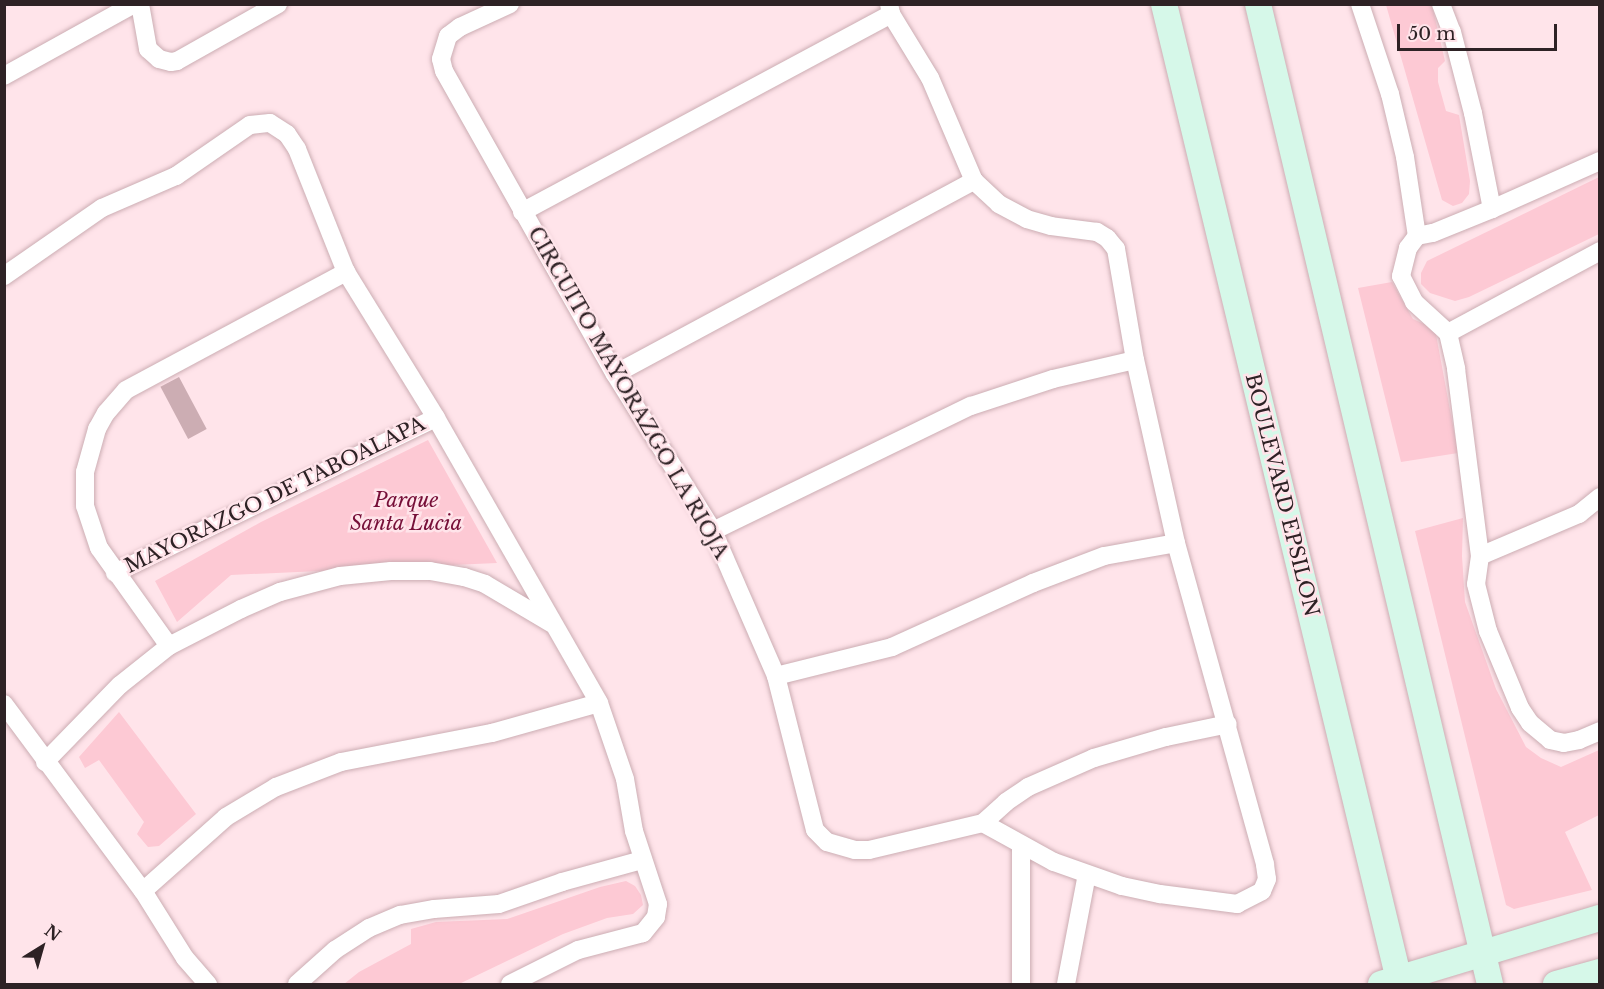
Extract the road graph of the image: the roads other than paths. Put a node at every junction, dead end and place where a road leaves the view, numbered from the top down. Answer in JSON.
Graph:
{"nodes":[{"id":1,"x":134,"y":4,"type":"edge"},
{"id":2,"x":140,"y":4,"type":"edge"},
{"id":3,"x":278,"y":4,"type":"edge"},
{"id":4,"x":510,"y":4,"type":"edge"},
{"id":5,"x":1164,"y":4,"type":"edge"},
{"id":6,"x":1258,"y":4,"type":"edge"},
{"id":7,"x":1360,"y":4,"type":"edge"},
{"id":8,"x":1441,"y":4,"type":"edge"},
{"id":9,"x":890,"y":9,"type":"edge"},
{"id":10,"x":4,"y":76,"type":"edge"},
{"id":11,"x":1599,"y":161,"type":"edge"},
{"id":12,"x":974,"y":181,"type":"junction"},
{"id":13,"x":1492,"y":209,"type":"junction"},
{"id":14,"x":522,"y":212,"type":"junction"},
{"id":15,"x":1417,"y":236,"type":"junction"},
{"id":16,"x":1599,"y":251,"type":"edge"},
{"id":17,"x":346,"y":272,"type":"junction"},
{"id":18,"x":4,"y":276,"type":"edge"},
{"id":19,"x":1448,"y":333,"type":"junction"},
{"id":20,"x":1135,"y":360,"type":"junction"},
{"id":21,"x":615,"y":374,"type":"junction"},
{"id":22,"x":436,"y":418,"type":"junction"},
{"id":23,"x":1599,"y":497,"type":"edge"},
{"id":24,"x":713,"y":531,"type":"junction"},
{"id":25,"x":1176,"y":543,"type":"junction"},
{"id":26,"x":1480,"y":556,"type":"junction"},
{"id":27,"x":115,"y":573,"type":"junction"},
{"id":28,"x":553,"y":624,"type":"junction"},
{"id":29,"x":169,"y":646,"type":"junction"},
{"id":30,"x":776,"y":676,"type":"junction"},
{"id":31,"x":599,"y":703,"type":"junction"},
{"id":32,"x":4,"y":704,"type":"edge"},
{"id":33,"x":1228,"y":724,"type":"junction"},
{"id":34,"x":1599,"y":731,"type":"edge"},
{"id":35,"x":45,"y":762,"type":"junction"},
{"id":36,"x":983,"y":823,"type":"junction"},
{"id":37,"x":1021,"y":846,"type":"junction"},
{"id":38,"x":642,"y":860,"type":"junction"},
{"id":39,"x":1087,"y":874,"type":"junction"},
{"id":40,"x":143,"y":891,"type":"junction"},
{"id":41,"x":1599,"y":918,"type":"edge"},
{"id":42,"x":1599,"y":950,"type":"edge"},
{"id":43,"x":1483,"y":956,"type":"junction"},
{"id":44,"x":1591,"y":978,"type":"edge"},
{"id":45,"x":532,"y":980,"type":"edge"},
{"id":46,"x":1393,"y":983,"type":"edge"},
{"id":47,"x":208,"y":984,"type":"edge"},
{"id":48,"x":297,"y":984,"type":"edge"},
{"id":49,"x":510,"y":984,"type":"edge"},
{"id":50,"x":1021,"y":984,"type":"edge"},
{"id":51,"x":1066,"y":984,"type":"edge"},
{"id":52,"x":1490,"y":984,"type":"edge"},
{"id":53,"x":1556,"y":984,"type":"edge"}],
"edges":[{"from":1,"to":10,"type":"street"},
{"from":2,"to":3,"type":"street"},
{"from":4,"to":14,"type":"street","name":"CIRCUITO MAYORAZGO LA RIOJA"},
{"from":5,"to":46,"type":"street","name":"BOULEVARD EPSILON"},
{"from":6,"to":43,"type":"street"},
{"from":7,"to":15,"type":"street"},
{"from":8,"to":13,"type":"street"},
{"from":9,"to":12,"type":"street"},
{"from":9,"to":14,"type":"street"},
{"from":11,"to":13,"type":"street"},
{"from":12,"to":20,"type":"street"},
{"from":12,"to":21,"type":"street"},
{"from":13,"to":15,"type":"street"},
{"from":14,"to":21,"type":"street","name":"CIRCUITO MAYORAZGO LA RIOJA"},
{"from":15,"to":19,"type":"street"},
{"from":16,"to":19,"type":"street"},
{"from":17,"to":18,"type":"street"},
{"from":17,"to":22,"type":"street"},
{"from":17,"to":27,"type":"street"},
{"from":19,"to":26,"type":"street"},
{"from":20,"to":24,"type":"street"},
{"from":20,"to":25,"type":"street"},
{"from":21,"to":24,"type":"street","name":"CIRCUITO MAYORAZGO LA RIOJA"},
{"from":22,"to":27,"type":"street","name":"MAYORAZGO DE TABOALAPA"},
{"from":22,"to":28,"type":"street"},
{"from":23,"to":26,"type":"street"},
{"from":24,"to":30,"type":"street","name":"CIRCUITO MAYORAZGO LA RIOJA"},
{"from":25,"to":30,"type":"street"},
{"from":25,"to":33,"type":"street"},
{"from":26,"to":34,"type":"street"},
{"from":27,"to":29,"type":"street"},
{"from":28,"to":29,"type":"street"},
{"from":28,"to":31,"type":"street"},
{"from":29,"to":35,"type":"street"},
{"from":30,"to":36,"type":"street","name":"CIRCUITO MAYORAZGO LA RIOJA"},
{"from":31,"to":38,"type":"street"},
{"from":31,"to":40,"type":"street"},
{"from":32,"to":35,"type":"street"},
{"from":33,"to":36,"type":"street","name":"CIRCUITO MAYORAZGO LA RIOJA"},
{"from":33,"to":39,"type":"street"},
{"from":35,"to":40,"type":"street"},
{"from":36,"to":37,"type":"street"},
{"from":37,"to":39,"type":"street"},
{"from":37,"to":50,"type":"street"},
{"from":38,"to":45,"type":"street"},
{"from":38,"to":48,"type":"street"},
{"from":39,"to":51,"type":"street"},
{"from":40,"to":47,"type":"street"},
{"from":41,"to":43,"type":"street"},
{"from":42,"to":44,"type":"street"},
{"from":43,"to":46,"type":"street"},
{"from":43,"to":52,"type":"street"},
{"from":44,"to":53,"type":"street"},
{"from":45,"to":49,"type":"street"}]}
